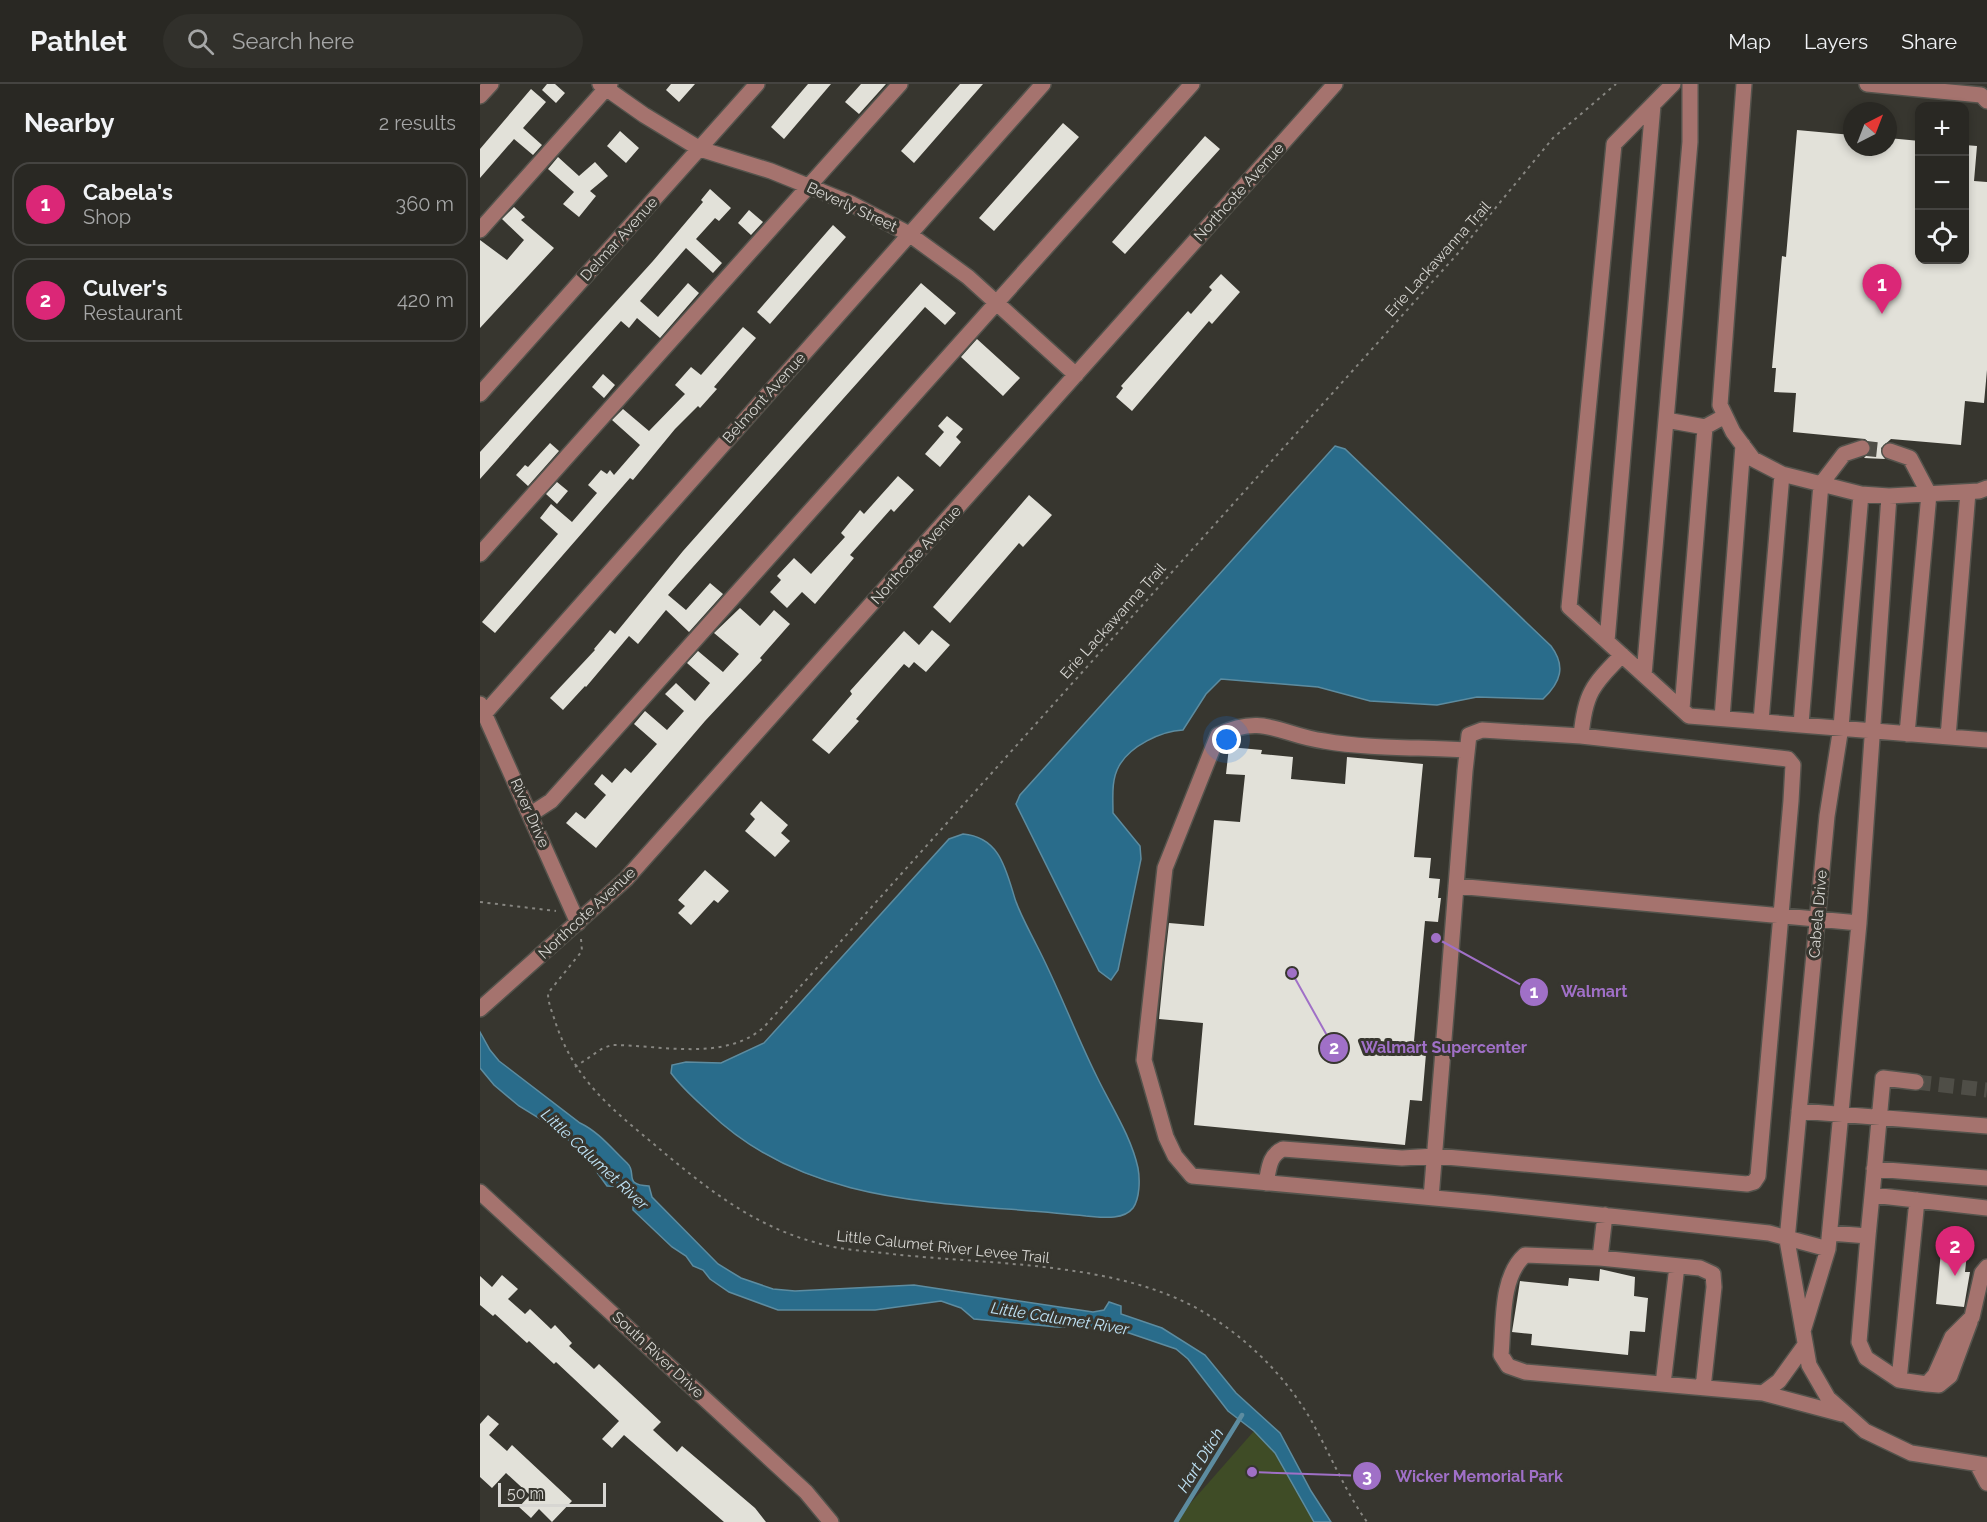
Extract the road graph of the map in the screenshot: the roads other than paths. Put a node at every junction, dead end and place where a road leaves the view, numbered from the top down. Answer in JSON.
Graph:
{"nodes":[{"id":1,"x":491,"y":84,"type":"edge"},
{"id":2,"x":757,"y":84,"type":"edge"},
{"id":3,"x":900,"y":84,"type":"edge"},
{"id":4,"x":1043,"y":84,"type":"edge"},
{"id":5,"x":1192,"y":84,"type":"edge"},
{"id":6,"x":1335,"y":84,"type":"edge"},
{"id":7,"x":1673,"y":84,"type":"edge"},
{"id":8,"x":1690,"y":84,"type":"edge"},
{"id":9,"x":1744,"y":84,"type":"edge"},
{"id":10,"x":1868,"y":84,"type":"edge"},
{"id":11,"x":606,"y":85,"type":"edge"},
{"id":12,"x":480,"y":96,"type":"edge"},
{"id":13,"x":1987,"y":100,"type":"edge"},
{"id":14,"x":1653,"y":105,"type":"junction"},
{"id":15,"x":700,"y":149,"type":"junction"},
{"id":16,"x":808,"y":186,"type":"junction"},
{"id":17,"x":480,"y":230,"type":"edge"},
{"id":18,"x":909,"y":234,"type":"junction"},
{"id":19,"x":997,"y":303,"type":"junction"},
{"id":20,"x":1076,"y":375,"type":"junction"},
{"id":21,"x":480,"y":394,"type":"edge"},
{"id":22,"x":1725,"y":416,"type":"junction"},
{"id":23,"x":1666,"y":420,"type":"junction"},
{"id":24,"x":1705,"y":427,"type":"junction"},
{"id":25,"x":1743,"y":445,"type":"junction"},
{"id":26,"x":1862,"y":448,"type":"tunnel mouth"},
{"id":27,"x":1890,"y":451,"type":"tunnel mouth"},
{"id":28,"x":1782,"y":474,"type":"junction"},
{"id":29,"x":1821,"y":484,"type":"junction"},
{"id":30,"x":1987,"y":488,"type":"edge"},
{"id":31,"x":1968,"y":492,"type":"junction"},
{"id":32,"x":1861,"y":494,"type":"junction"},
{"id":33,"x":1929,"y":494,"type":"junction"},
{"id":34,"x":1889,"y":496,"type":"junction"},
{"id":35,"x":480,"y":554,"type":"edge"},
{"id":36,"x":1607,"y":641,"type":"junction"},
{"id":37,"x":1622,"y":656,"type":"junction"},
{"id":38,"x":1644,"y":675,"type":"junction"},
{"id":39,"x":482,"y":708,"type":"edge"},
{"id":40,"x":1682,"y":709,"type":"junction"},
{"id":41,"x":1722,"y":718,"type":"junction"},
{"id":42,"x":1761,"y":721,"type":"junction"},
{"id":43,"x":1801,"y":724,"type":"junction"},
{"id":44,"x":1841,"y":727,"type":"junction"},
{"id":45,"x":1871,"y":732,"type":"junction"},
{"id":46,"x":1907,"y":734,"type":"junction"},
{"id":47,"x":1581,"y":736,"type":"junction"},
{"id":48,"x":1948,"y":737,"type":"junction"},
{"id":49,"x":1987,"y":740,"type":"edge"},
{"id":50,"x":1466,"y":750,"type":"junction"},
{"id":51,"x":531,"y":814,"type":"junction"},
{"id":52,"x":1456,"y":886,"type":"junction"},
{"id":53,"x":1781,"y":916,"type":"junction"},
{"id":54,"x":1817,"y":919,"type":"junction"},
{"id":55,"x":1859,"y":923,"type":"junction"},
{"id":56,"x":580,"y":931,"type":"junction"},
{"id":57,"x":480,"y":1009,"type":"edge"},
{"id":58,"x":1916,"y":1082,"type":"tunnel mouth"},
{"id":59,"x":1799,"y":1111,"type":"junction"},
{"id":60,"x":1841,"y":1113,"type":"junction"},
{"id":61,"x":1878,"y":1117,"type":"junction"},
{"id":62,"x":1987,"y":1126,"type":"edge"},
{"id":63,"x":1435,"y":1156,"type":"junction"},
{"id":64,"x":1874,"y":1169,"type":"junction"},
{"id":65,"x":1987,"y":1178,"type":"edge"},
{"id":66,"x":1266,"y":1183,"type":"junction"},
{"id":67,"x":480,"y":1192,"type":"edge"},
{"id":68,"x":1872,"y":1195,"type":"junction"},
{"id":69,"x":1431,"y":1198,"type":"junction"},
{"id":70,"x":1917,"y":1200,"type":"junction"},
{"id":71,"x":1987,"y":1208,"type":"edge"},
{"id":72,"x":1605,"y":1215,"type":"junction"},
{"id":73,"x":1830,"y":1233,"type":"junction"},
{"id":74,"x":1868,"y":1236,"type":"junction"},
{"id":75,"x":1787,"y":1240,"type":"junction"},
{"id":76,"x":1828,"y":1249,"type":"junction"},
{"id":77,"x":1600,"y":1258,"type":"junction"},
{"id":78,"x":1677,"y":1266,"type":"junction"},
{"id":79,"x":1987,"y":1267,"type":"edge"},
{"id":80,"x":1804,"y":1340,"type":"junction"},
{"id":81,"x":1899,"y":1380,"type":"junction"},
{"id":82,"x":1663,"y":1384,"type":"junction"},
{"id":83,"x":1703,"y":1388,"type":"junction"},
{"id":84,"x":1763,"y":1393,"type":"junction"},
{"id":85,"x":1845,"y":1415,"type":"junction"},
{"id":86,"x":1982,"y":1464,"type":"edge"},
{"id":87,"x":1987,"y":1484,"type":"edge"},
{"id":88,"x":831,"y":1522,"type":"edge"}],
"edges":[{"from":1,"to":12,"type":"street"},
{"from":2,"to":15,"type":"street","name":"Delmar Avenue"},
{"from":3,"to":16,"type":"street"},
{"from":4,"to":18,"type":"street","name":"Belmont Avenue"},
{"from":5,"to":19,"type":"street"},
{"from":6,"to":20,"type":"street","name":"Northcote Avenue"},
{"from":7,"to":14,"type":"street"},
{"from":8,"to":23,"type":"street"},
{"from":9,"to":22,"type":"street"},
{"from":10,"to":13,"type":"street"},
{"from":11,"to":15,"type":"street","name":"Beverly Street"},
{"from":11,"to":17,"type":"street"},
{"from":14,"to":36,"type":"street"},
{"from":14,"to":36,"type":"street"},
{"from":15,"to":16,"type":"street","name":"Beverly Street"},
{"from":15,"to":21,"type":"street","name":"Delmar Avenue"},
{"from":16,"to":18,"type":"street","name":"Beverly Street"},
{"from":16,"to":35,"type":"street"},
{"from":18,"to":19,"type":"street","name":"Beverly Street"},
{"from":18,"to":39,"type":"street","name":"Belmont Avenue"},
{"from":19,"to":20,"type":"street","name":"Beverly Street"},
{"from":19,"to":51,"type":"street"},
{"from":20,"to":56,"type":"street","name":"Northcote Avenue"},
{"from":22,"to":24,"type":"street"},
{"from":22,"to":25,"type":"street"},
{"from":23,"to":24,"type":"street"},
{"from":23,"to":38,"type":"street"},
{"from":24,"to":40,"type":"street"},
{"from":25,"to":28,"type":"street"},
{"from":25,"to":41,"type":"street"},
{"from":26,"to":29,"type":"street"},
{"from":27,"to":33,"type":"street"},
{"from":28,"to":29,"type":"street"},
{"from":28,"to":42,"type":"street"},
{"from":29,"to":32,"type":"street"},
{"from":29,"to":43,"type":"street"},
{"from":30,"to":31,"type":"street"},
{"from":31,"to":33,"type":"street"},
{"from":31,"to":48,"type":"street"},
{"from":32,"to":34,"type":"street"},
{"from":32,"to":44,"type":"street","name":"Cabela Drive"},
{"from":33,"to":34,"type":"street"},
{"from":33,"to":46,"type":"street"},
{"from":34,"to":45,"type":"street"},
{"from":36,"to":37,"type":"street"},
{"from":37,"to":38,"type":"street"},
{"from":37,"to":47,"type":"street"},
{"from":38,"to":40,"type":"street"},
{"from":39,"to":51,"type":"street","name":"River Drive"},
{"from":40,"to":41,"type":"street"},
{"from":41,"to":42,"type":"street"},
{"from":42,"to":43,"type":"street"},
{"from":43,"to":44,"type":"street"},
{"from":44,"to":45,"type":"street"},
{"from":44,"to":54,"type":"street","name":"Cabela Drive"},
{"from":45,"to":46,"type":"street"},
{"from":45,"to":55,"type":"street"},
{"from":46,"to":48,"type":"street"},
{"from":47,"to":50,"type":"street"},
{"from":47,"to":53,"type":"street"},
{"from":48,"to":49,"type":"street"},
{"from":50,"to":52,"type":"street"},
{"from":50,"to":66,"type":"street"},
{"from":51,"to":56,"type":"street","name":"River Drive"},
{"from":52,"to":53,"type":"street"},
{"from":52,"to":63,"type":"street"},
{"from":53,"to":54,"type":"street"},
{"from":53,"to":63,"type":"street"},
{"from":54,"to":55,"type":"street"},
{"from":54,"to":59,"type":"street","name":"Cabela Drive"},
{"from":55,"to":60,"type":"street"},
{"from":56,"to":57,"type":"street","name":"Northcote Avenue"},
{"from":58,"to":61,"type":"street"},
{"from":59,"to":60,"type":"street"},
{"from":59,"to":75,"type":"street","name":"Cabela Drive"},
{"from":60,"to":61,"type":"street"},
{"from":60,"to":73,"type":"street"},
{"from":61,"to":62,"type":"street"},
{"from":61,"to":64,"type":"street"},
{"from":63,"to":66,"type":"street"},
{"from":63,"to":69,"type":"street"},
{"from":64,"to":65,"type":"street"},
{"from":64,"to":68,"type":"street"},
{"from":66,"to":69,"type":"street"},
{"from":67,"to":88,"type":"street","name":"South River Drive"},
{"from":68,"to":70,"type":"street"},
{"from":68,"to":74,"type":"street"},
{"from":69,"to":72,"type":"street"},
{"from":70,"to":71,"type":"street"},
{"from":70,"to":81,"type":"street"},
{"from":72,"to":75,"type":"street"},
{"from":72,"to":77,"type":"street"},
{"from":73,"to":74,"type":"street"},
{"from":73,"to":76,"type":"street"},
{"from":74,"to":81,"type":"street"},
{"from":75,"to":76,"type":"street"},
{"from":75,"to":80,"type":"street","name":"Cabela Drive"},
{"from":76,"to":80,"type":"street"},
{"from":77,"to":78,"type":"street"},
{"from":77,"to":82,"type":"street"},
{"from":78,"to":82,"type":"street"},
{"from":78,"to":83,"type":"street"},
{"from":79,"to":81,"type":"street"},
{"from":80,"to":84,"type":"street"},
{"from":80,"to":85,"type":"street","name":"Cabela Drive"},
{"from":82,"to":83,"type":"street"},
{"from":83,"to":84,"type":"street"},
{"from":84,"to":85,"type":"street"},
{"from":85,"to":86,"type":"street","name":"Cabela Drive"},
{"from":86,"to":87,"type":"street"}]}
